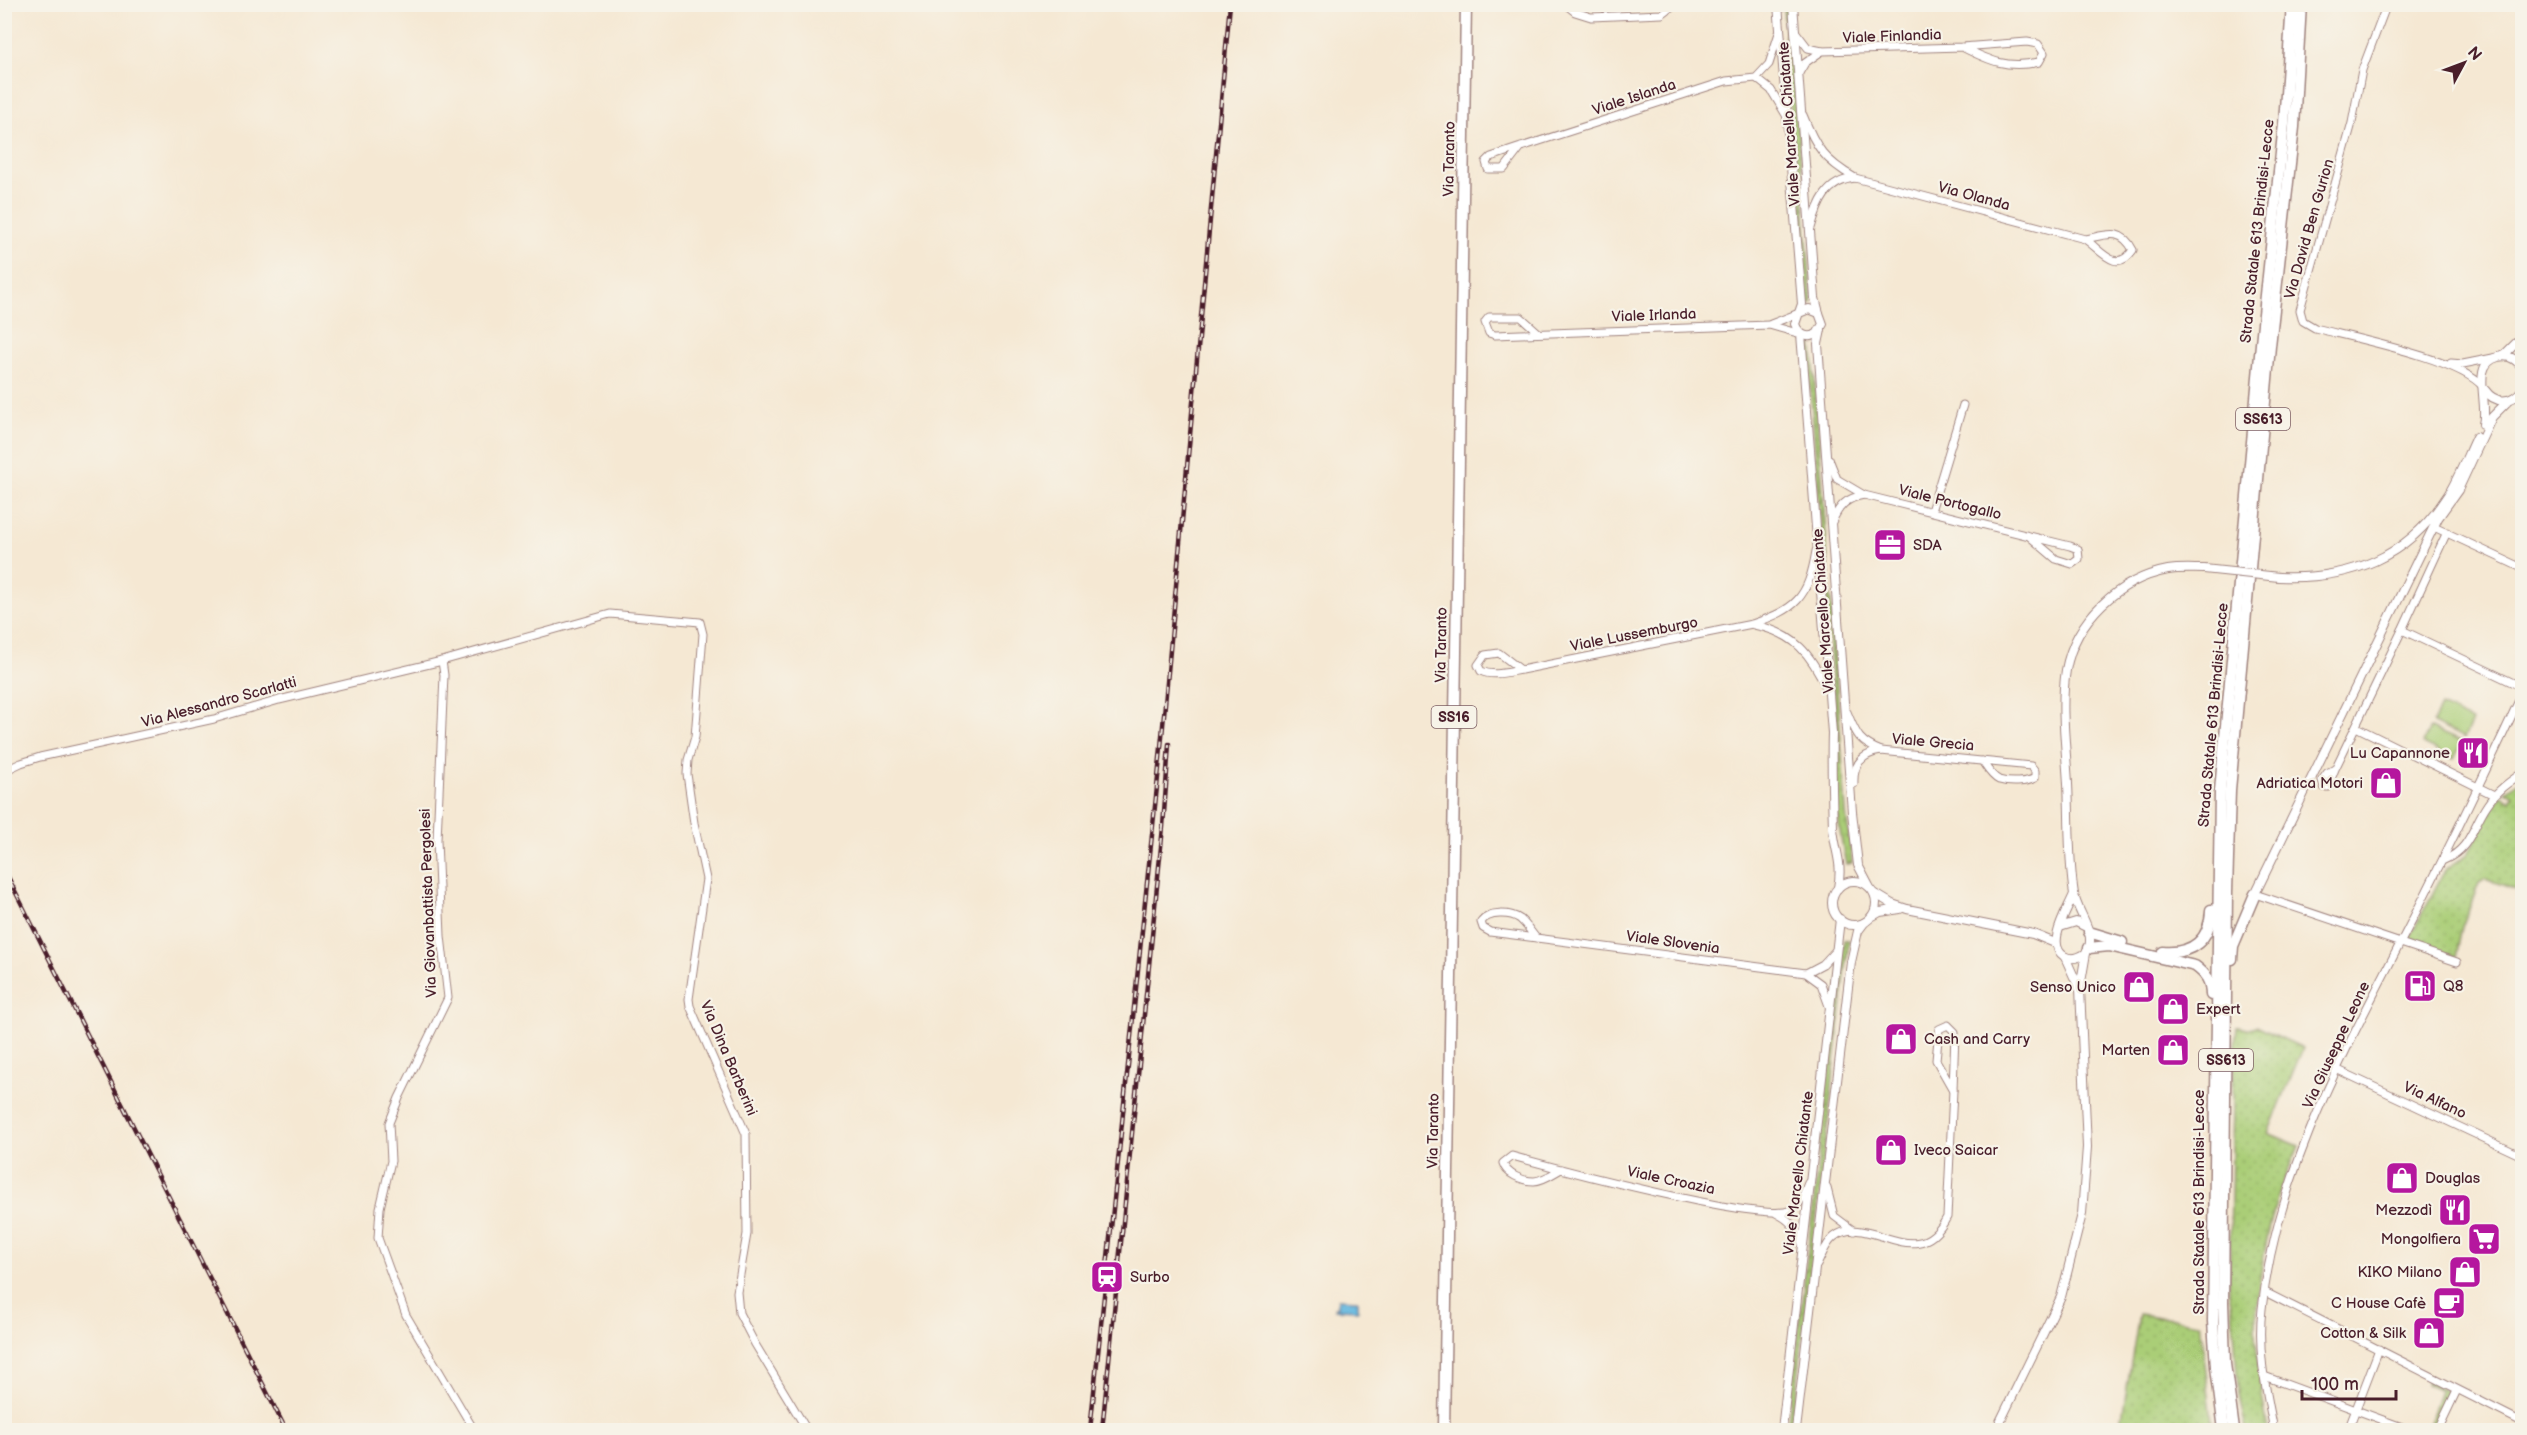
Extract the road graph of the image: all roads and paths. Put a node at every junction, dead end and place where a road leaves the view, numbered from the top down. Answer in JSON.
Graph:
{"nodes":[{"id":1,"x":1466,"y":4,"type":"edge"},
{"id":2,"x":1565,"y":4,"type":"edge"},
{"id":3,"x":1676,"y":4,"type":"edge"},
{"id":4,"x":1778,"y":4,"type":"edge"},
{"id":5,"x":1793,"y":4,"type":"edge"},
{"id":6,"x":2292,"y":4,"type":"edge"},
{"id":7,"x":2301,"y":4,"type":"edge"},
{"id":8,"x":2387,"y":4,"type":"edge"},
{"id":9,"x":1780,"y":31,"type":"junction"},
{"id":10,"x":1796,"y":31,"type":"junction"},
{"id":11,"x":1962,"y":47,"type":"junction"},
{"id":12,"x":1822,"y":51,"type":"junction"},
{"id":13,"x":1799,"y":73,"type":"junction"},
{"id":14,"x":1756,"y":78,"type":"junction"},
{"id":15,"x":1802,"y":111,"type":"junction"},
{"id":16,"x":1786,"y":115,"type":"junction"},
{"id":17,"x":1521,"y":147,"type":"junction"},
{"id":18,"x":1855,"y":178,"type":"junction"},
{"id":19,"x":1810,"y":231,"type":"junction"},
{"id":20,"x":2085,"y":239,"type":"junction"},
{"id":21,"x":1800,"y":313,"type":"junction"},
{"id":22,"x":1819,"y":313,"type":"junction"},
{"id":23,"x":1769,"y":325,"type":"junction"},
{"id":24,"x":1821,"y":330,"type":"junction"},
{"id":25,"x":1539,"y":333,"type":"junction"},
{"id":26,"x":1802,"y":334,"type":"junction"},
{"id":27,"x":2523,"y":337,"type":"edge"},
{"id":28,"x":2499,"y":357,"type":"junction"},
{"id":29,"x":2442,"y":362,"type":"junction"},
{"id":30,"x":2522,"y":366,"type":"edge"},
{"id":31,"x":2483,"y":387,"type":"junction"},
{"id":32,"x":2523,"y":390,"type":"edge"},
{"id":33,"x":2523,"y":398,"type":"edge"},
{"id":34,"x":2509,"y":400,"type":"junction"},
{"id":35,"x":1963,"y":405,"type":"dead end"},
{"id":36,"x":2483,"y":424,"type":"junction"},
{"id":37,"x":1826,"y":448,"type":"junction"},
{"id":38,"x":1864,"y":495,"type":"junction"},
{"id":39,"x":1931,"y":512,"type":"junction"},
{"id":40,"x":1831,"y":524,"type":"junction"},
{"id":41,"x":2434,"y":527,"type":"junction"},
{"id":42,"x":2446,"y":532,"type":"junction"},
{"id":43,"x":2029,"y":536,"type":"junction"},
{"id":44,"x":1817,"y":544,"type":"junction"},
{"id":45,"x":2523,"y":568,"type":"edge"},
{"id":46,"x":1752,"y":624,"type":"junction"},
{"id":47,"x":2402,"y":630,"type":"junction"},
{"id":48,"x":442,"y":660,"type":"junction"},
{"id":49,"x":1521,"y":670,"type":"junction"},
{"id":50,"x":2523,"y":687,"type":"edge"},
{"id":51,"x":1828,"y":692,"type":"junction"},
{"id":52,"x":2523,"y":694,"type":"edge"},
{"id":53,"x":1844,"y":705,"type":"junction"},
{"id":54,"x":2356,"y":727,"type":"junction"},
{"id":55,"x":1881,"y":751,"type":"junction"},
{"id":56,"x":1982,"y":761,"type":"junction"},
{"id":57,"x":2335,"y":769,"type":"dead end"},
{"id":58,"x":4,"y":771,"type":"edge"},
{"id":59,"x":2523,"y":773,"type":"edge"},
{"id":60,"x":2479,"y":786,"type":"junction"},
{"id":61,"x":2494,"y":795,"type":"junction"},
{"id":62,"x":1852,"y":812,"type":"junction"},
{"id":63,"x":2219,"y":841,"type":"junction"},
{"id":64,"x":2443,"y":860,"type":"junction"},
{"id":65,"x":1838,"y":888,"type":"junction"},
{"id":66,"x":1871,"y":890,"type":"junction"},
{"id":67,"x":2074,"y":894,"type":"junction"},
{"id":68,"x":2255,"y":894,"type":"junction"},
{"id":69,"x":1907,"y":909,"type":"junction"},
{"id":70,"x":1840,"y":919,"type":"junction"},
{"id":71,"x":1867,"y":920,"type":"junction"},
{"id":72,"x":2058,"y":930,"type":"junction"},
{"id":73,"x":2087,"y":930,"type":"junction"},
{"id":74,"x":2033,"y":934,"type":"junction"},
{"id":75,"x":1536,"y":938,"type":"junction"},
{"id":76,"x":2055,"y":943,"type":"junction"},
{"id":77,"x":2401,"y":943,"type":"junction"},
{"id":78,"x":1837,"y":948,"type":"junction"},
{"id":79,"x":2088,"y":951,"type":"junction"},
{"id":80,"x":2065,"y":957,"type":"junction"},
{"id":81,"x":2457,"y":962,"type":"dead end"},
{"id":82,"x":1806,"y":973,"type":"junction"},
{"id":83,"x":2079,"y":988,"type":"junction"},
{"id":84,"x":1831,"y":1014,"type":"junction"},
{"id":85,"x":2226,"y":1042,"type":"junction"},
{"id":86,"x":2336,"y":1069,"type":"junction"},
{"id":87,"x":2215,"y":1086,"type":"junction"},
{"id":88,"x":1953,"y":1090,"type":"junction"},
{"id":89,"x":2523,"y":1156,"type":"edge"},
{"id":90,"x":1561,"y":1169,"type":"junction"},
{"id":91,"x":1811,"y":1175,"type":"junction"},
{"id":92,"x":1826,"y":1185,"type":"junction"},
{"id":93,"x":1776,"y":1213,"type":"junction"},
{"id":94,"x":1854,"y":1231,"type":"junction"},
{"id":95,"x":1803,"y":1248,"type":"junction"},
{"id":96,"x":1816,"y":1265,"type":"junction"},
{"id":97,"x":2265,"y":1292,"type":"junction"},
{"id":98,"x":2223,"y":1302,"type":"junction"},
{"id":99,"x":2379,"y":1349,"type":"junction"},
{"id":100,"x":2264,"y":1376,"type":"junction"},
{"id":101,"x":2457,"y":1390,"type":"junction"},
{"id":102,"x":2356,"y":1410,"type":"junction"},
{"id":103,"x":2523,"y":1422,"type":"edge"},
{"id":104,"x":474,"y":1431,"type":"edge"},
{"id":105,"x":807,"y":1431,"type":"edge"},
{"id":106,"x":1444,"y":1431,"type":"edge"},
{"id":107,"x":1782,"y":1431,"type":"edge"},
{"id":108,"x":1797,"y":1431,"type":"edge"},
{"id":109,"x":1996,"y":1431,"type":"edge"},
{"id":110,"x":2222,"y":1431,"type":"edge"},
{"id":111,"x":2234,"y":1431,"type":"edge"},
{"id":112,"x":2242,"y":1431,"type":"edge"},
{"id":113,"x":2274,"y":1431,"type":"edge"},
{"id":114,"x":2348,"y":1431,"type":"edge"},
{"id":115,"x":2410,"y":1431,"type":"edge"},
{"id":116,"x":2438,"y":1431,"type":"edge"}],
"edges":[{"from":1,"to":106,"type":"main road","name":"Via Taranto","number":"SS16"},
{"from":2,"to":3,"type":"street"},
{"from":4,"to":9,"type":"street","name":"Viale Marcello Chiatante"},
{"from":5,"to":10,"type":"street","name":"Viale Marcello Chiatante"},
{"from":6,"to":63,"type":"main road","name":"Strada Statale 613 Brindisi-Lecce","number":"SS613"},
{"from":7,"to":85,"type":"main road","name":"Strada Statale 613 Brindisi-Lecce","number":"SS613"},
{"from":8,"to":29,"type":"street","name":"Via David Ben Gurion"},
{"from":9,"to":14,"type":"street"},
{"from":9,"to":16,"type":"street","name":"Viale Marcello Chiatante"},
{"from":10,"to":12,"type":"street","name":"Viale Finlandia"},
{"from":10,"to":13,"type":"street","name":"Viale Marcello Chiatante"},
{"from":11,"to":11,"type":"street","name":"Viale Finlandia"},
{"from":11,"to":12,"type":"street","name":"Viale Finlandia"},
{"from":12,"to":13,"type":"street","name":"Viale Finlandia"},
{"from":13,"to":15,"type":"street","name":"Viale Marcello Chiatante"},
{"from":14,"to":16,"type":"street"},
{"from":14,"to":17,"type":"street","name":"Viale Islanda"},
{"from":15,"to":18,"type":"street","name":"Via Olanda"},
{"from":15,"to":19,"type":"street","name":"Viale Marcello Chiatante"},
{"from":16,"to":21,"type":"street","name":"Viale Marcello Chiatante"},
{"from":17,"to":17,"type":"street","name":"Viale Islanda"},
{"from":18,"to":19,"type":"street"},
{"from":18,"to":20,"type":"street","name":"Via Olanda"},
{"from":19,"to":22,"type":"street","name":"Viale Marcello Chiatante"},
{"from":20,"to":20,"type":"street","name":"Via Olanda"},
{"from":21,"to":22,"type":"street"},
{"from":21,"to":23,"type":"street","name":"Viale Irlanda"},
{"from":21,"to":26,"type":"street","name":"Viale Marcello Chiatante"},
{"from":22,"to":24,"type":"street","name":"Viale Marcello Chiatante"},
{"from":23,"to":25,"type":"street","name":"Viale Irlanda"},
{"from":23,"to":26,"type":"street","name":"Viale Irlanda"},
{"from":24,"to":26,"type":"street"},
{"from":24,"to":37,"type":"street","name":"Viale Marcello Chiatante"},
{"from":25,"to":25,"type":"street","name":"Viale Irlanda"},
{"from":26,"to":44,"type":"street","name":"Viale Marcello Chiatante"},
{"from":27,"to":28,"type":"street"},
{"from":28,"to":29,"type":"street","name":"Via David Ben Gurion"},
{"from":28,"to":30,"type":"street"},
{"from":28,"to":31,"type":"street"},
{"from":29,"to":31,"type":"street","name":"Via David Ben Gurion"},
{"from":31,"to":34,"type":"street"},
{"from":31,"to":36,"type":"street"},
{"from":32,"to":34,"type":"street"},
{"from":33,"to":34,"type":"street"},
{"from":34,"to":36,"type":"street"},
{"from":34,"to":41,"type":"street"},
{"from":35,"to":39,"type":"street"},
{"from":36,"to":67,"type":"street","bridge":true},
{"from":37,"to":38,"type":"street","name":"Viale Portogallo"},
{"from":37,"to":40,"type":"street","name":"Viale Marcello Chiatante"},
{"from":38,"to":39,"type":"street","name":"Viale Portogallo"},
{"from":38,"to":40,"type":"street"},
{"from":39,"to":43,"type":"street","name":"Viale Portogallo"},
{"from":40,"to":53,"type":"street","name":"Viale Marcello Chiatante"},
{"from":41,"to":42,"type":"street"},
{"from":41,"to":68,"type":"street"},
{"from":42,"to":45,"type":"street"},
{"from":42,"to":47,"type":"street"},
{"from":43,"to":43,"type":"street","name":"Viale Portogallo"},
{"from":44,"to":46,"type":"street","name":"Viale Lussemburgo"},
{"from":44,"to":51,"type":"street","name":"Viale Marcello Chiatante"},
{"from":46,"to":49,"type":"street","name":"Viale Lussemburgo"},
{"from":46,"to":51,"type":"street"},
{"from":47,"to":50,"type":"street"},
{"from":47,"to":54,"type":"street"},
{"from":48,"to":58,"type":"street","name":"Via Alessandro Scarlatti"},
{"from":48,"to":104,"type":"street","name":"Via Giovanbattista Pergolesi"},
{"from":48,"to":105,"type":"street","name":"Via Dina Barberini"},
{"from":49,"to":49,"type":"street","name":"Viale Lussemburgo"},
{"from":51,"to":65,"type":"street","name":"Viale Marcello Chiatante"},
{"from":52,"to":60,"type":"street","name":"Via Giuseppe Leone"},
{"from":53,"to":55,"type":"street","name":"Viale Grecia"},
{"from":53,"to":62,"type":"street","name":"Viale Marcello Chiatante"},
{"from":54,"to":57,"type":"street"},
{"from":54,"to":60,"type":"street"},
{"from":55,"to":56,"type":"street","name":"Viale Grecia"},
{"from":55,"to":62,"type":"street","name":"Viale Grecia"},
{"from":56,"to":56,"type":"street","name":"Viale Grecia"},
{"from":59,"to":61,"type":"street"},
{"from":60,"to":61,"type":"street"},
{"from":60,"to":64,"type":"street","name":"Via Giuseppe Leone"},
{"from":61,"to":64,"type":"street"},
{"from":62,"to":66,"type":"street","name":"Viale Marcello Chiatante"},
{"from":63,"to":73,"type":"main road"},
{"from":63,"to":87,"type":"main road","name":"Strada Statale 613 Brindisi-Lecce","number":"SS613"},
{"from":64,"to":77,"type":"street","name":"Via Giuseppe Leone"},
{"from":65,"to":66,"type":"street"},
{"from":65,"to":70,"type":"street","name":"Viale Marcello Chiatante"},
{"from":66,"to":69,"type":"street"},
{"from":66,"to":71,"type":"street","name":"Viale Marcello Chiatante"},
{"from":67,"to":72,"type":"street"},
{"from":67,"to":73,"type":"street"},
{"from":68,"to":77,"type":"street"},
{"from":68,"to":85,"type":"main road"},
{"from":69,"to":71,"type":"street"},
{"from":69,"to":74,"type":"street"},
{"from":70,"to":71,"type":"street"},
{"from":70,"to":78,"type":"street","name":"Viale Marcello Chiatante"},
{"from":71,"to":92,"type":"street","name":"Viale Marcello Chiatante"},
{"from":72,"to":73,"type":"street"},
{"from":72,"to":74,"type":"street"},
{"from":72,"to":76,"type":"street"},
{"from":73,"to":79,"type":"street"},
{"from":74,"to":76,"type":"street"},
{"from":75,"to":75,"type":"street","name":"Viale Slovenia"},
{"from":75,"to":82,"type":"street","name":"Viale Slovenia"},
{"from":76,"to":80,"type":"street"},
{"from":77,"to":81,"type":"street"},
{"from":77,"to":86,"type":"street","name":"Via Giuseppe Leone"},
{"from":78,"to":82,"type":"street"},
{"from":78,"to":84,"type":"street","name":"Viale Marcello Chiatante"},
{"from":79,"to":80,"type":"street"},
{"from":79,"to":83,"type":"street"},
{"from":79,"to":87,"type":"main road"},
{"from":80,"to":83,"type":"street"},
{"from":82,"to":84,"type":"street"},
{"from":83,"to":109,"type":"street"},
{"from":84,"to":91,"type":"street","name":"Viale Marcello Chiatante"},
{"from":85,"to":98,"type":"main road","name":"Strada Statale 613 Brindisi-Lecce","number":"SS613"},
{"from":86,"to":89,"type":"street","name":"Via Alfano"},
{"from":86,"to":97,"type":"street","name":"Via Giuseppe Leone"},
{"from":87,"to":110,"type":"main road","name":"Strada Statale 613 Brindisi-Lecce","number":"SS613"},
{"from":88,"to":88,"type":"street"},
{"from":88,"to":94,"type":"street"},
{"from":90,"to":90,"type":"street","name":"Viale Croazia"},
{"from":90,"to":93,"type":"street","name":"Viale Croazia"},
{"from":91,"to":93,"type":"street"},
{"from":91,"to":95,"type":"street","name":"Viale Marcello Chiatante"},
{"from":92,"to":94,"type":"street"},
{"from":92,"to":96,"type":"street","name":"Viale Marcello Chiatante"},
{"from":93,"to":95,"type":"street"},
{"from":94,"to":96,"type":"street"},
{"from":95,"to":107,"type":"street","name":"Viale Marcello Chiatante"},
{"from":96,"to":108,"type":"street","name":"Viale Marcello Chiatante"},
{"from":97,"to":99,"type":"street"},
{"from":97,"to":100,"type":"street","name":"Via Giuseppe Leone"},
{"from":98,"to":111,"type":"main road","name":"Strada Statale 613 Brindisi-Lecce","number":"SS613"},
{"from":98,"to":112,"type":"main road"},
{"from":99,"to":101,"type":"street"},
{"from":99,"to":102,"type":"street"},
{"from":100,"to":102,"type":"street"},
{"from":100,"to":113,"type":"street","name":"Via Giuseppe Leone"},
{"from":101,"to":103,"type":"street"},
{"from":101,"to":116,"type":"street"},
{"from":102,"to":114,"type":"street"},
{"from":102,"to":115,"type":"street"}]}
